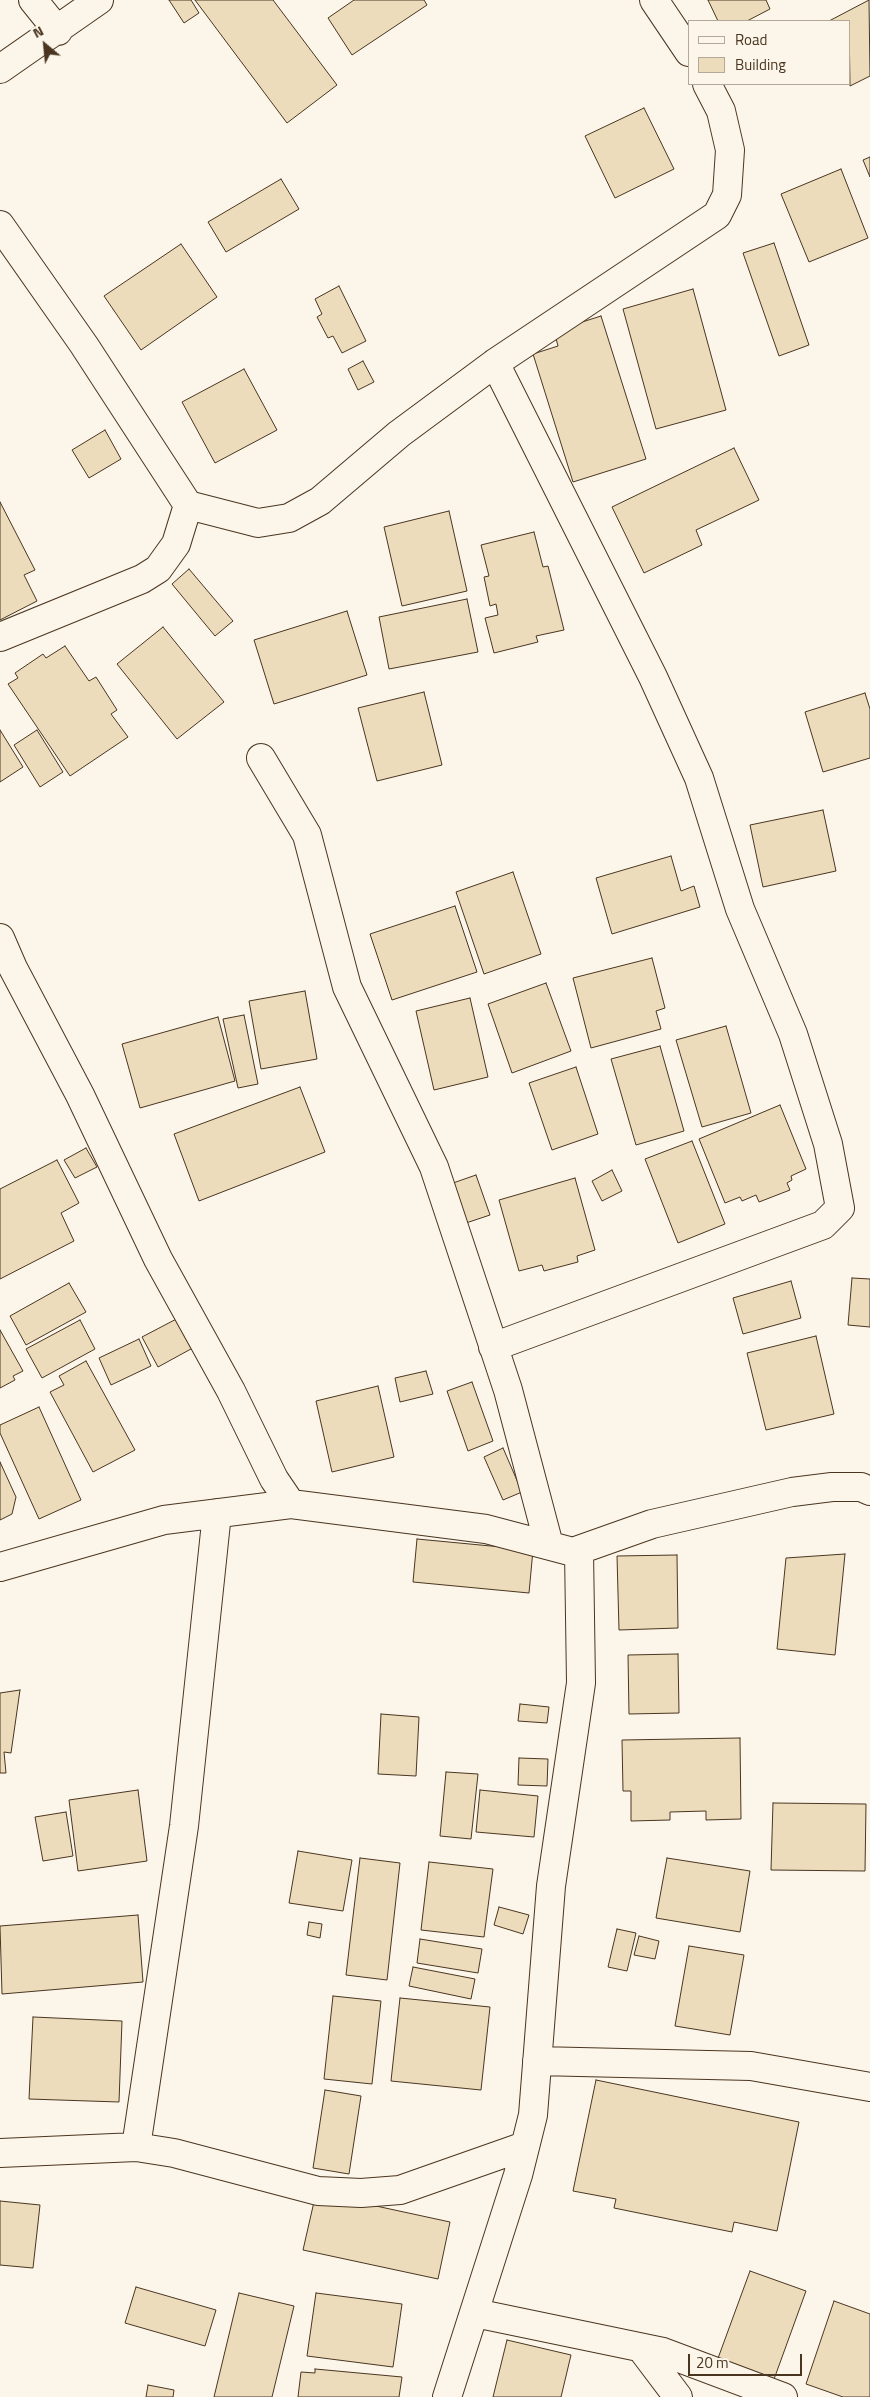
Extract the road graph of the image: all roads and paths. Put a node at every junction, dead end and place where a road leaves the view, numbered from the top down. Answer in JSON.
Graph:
{"nodes":[{"id":1,"x":33,"y":0,"type":"edge"},
{"id":2,"x":99,"y":0,"type":"edge"},
{"id":3,"x":654,"y":0,"type":"edge"},
{"id":4,"x":58,"y":31,"type":"junction"},
{"id":5,"x":688,"y":51,"type":"edge"},
{"id":6,"x":0,"y":69,"type":"edge"},
{"id":7,"x":708,"y":85,"type":"edge"},
{"id":8,"x":0,"y":225,"type":"edge"},
{"id":9,"x":495,"y":363,"type":"junction"},
{"id":10,"x":188,"y":505,"type":"junction"},
{"id":11,"x":0,"y":637,"type":"edge"},
{"id":12,"x":261,"y":758,"type":"dead end"},
{"id":13,"x":0,"y":938,"type":"edge"},
{"id":14,"x":493,"y":1347,"type":"junction"},
{"id":15,"x":870,"y":1491,"type":"edge"},
{"id":16,"x":290,"y":1504,"type":"junction"},
{"id":17,"x":217,"y":1514,"type":"junction"},
{"id":18,"x":549,"y":1545,"type":"junction"},
{"id":19,"x":579,"y":1551,"type":"junction"},
{"id":20,"x":0,"y":1567,"type":"edge"},
{"id":21,"x":537,"y":2061,"type":"junction"},
{"id":22,"x":870,"y":2087,"type":"edge"},
{"id":23,"x":525,"y":2146,"type":"junction"},
{"id":24,"x":136,"y":2147,"type":"junction"},
{"id":25,"x":0,"y":2153,"type":"edge"},
{"id":26,"x":475,"y":2313,"type":"junction"},
{"id":27,"x":641,"y":2348,"type":"junction"},
{"id":28,"x":448,"y":2397,"type":"edge"},
{"id":29,"x":678,"y":2397,"type":"edge"},
{"id":30,"x":783,"y":2397,"type":"edge"}],
"edges":[{"from":1,"to":4,"type":"street"},
{"from":2,"to":4,"type":"street"},
{"from":3,"to":5,"type":"street"},
{"from":4,"to":6,"type":"street"},
{"from":7,"to":9,"type":"street"},
{"from":8,"to":10,"type":"street"},
{"from":9,"to":10,"type":"street"},
{"from":9,"to":14,"type":"street"},
{"from":10,"to":11,"type":"street"},
{"from":12,"to":14,"type":"street"},
{"from":13,"to":16,"type":"street"},
{"from":14,"to":18,"type":"street"},
{"from":15,"to":19,"type":"street"},
{"from":16,"to":17,"type":"street"},
{"from":16,"to":18,"type":"street"},
{"from":17,"to":20,"type":"street"},
{"from":17,"to":24,"type":"street"},
{"from":18,"to":19,"type":"street"},
{"from":19,"to":21,"type":"street"},
{"from":21,"to":22,"type":"street"},
{"from":21,"to":23,"type":"street"},
{"from":23,"to":24,"type":"street"},
{"from":23,"to":26,"type":"street"},
{"from":24,"to":25,"type":"street"},
{"from":26,"to":27,"type":"street"},
{"from":26,"to":28,"type":"street"},
{"from":27,"to":29,"type":"street"},
{"from":27,"to":30,"type":"street"}]}
